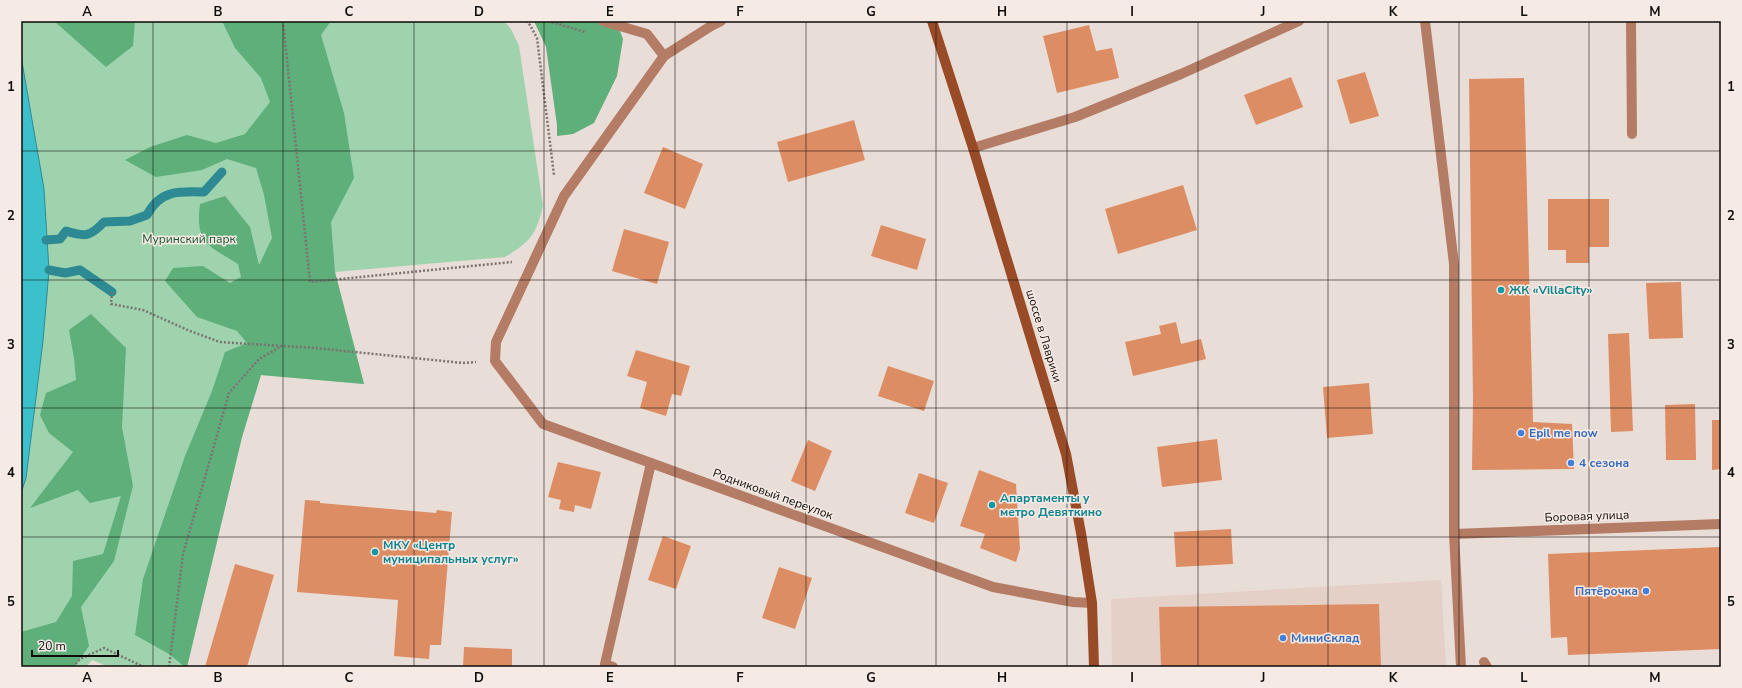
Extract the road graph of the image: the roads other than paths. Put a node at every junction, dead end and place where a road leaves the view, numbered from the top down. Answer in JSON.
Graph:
{"nodes":[{"id":1,"x":603,"y":21,"type":"edge"},
{"id":2,"x":721,"y":21,"type":"edge"},
{"id":3,"x":932,"y":21,"type":"edge"},
{"id":4,"x":1299,"y":21,"type":"edge"},
{"id":5,"x":1425,"y":21,"type":"edge"},
{"id":6,"x":1632,"y":21,"type":"edge"},
{"id":7,"x":664,"y":56,"type":"junction"},
{"id":8,"x":1632,"y":134,"type":"dead end"},
{"id":9,"x":973,"y":148,"type":"junction"},
{"id":10,"x":651,"y":464,"type":"junction"},
{"id":11,"x":1721,"y":524,"type":"edge"},
{"id":12,"x":1454,"y":534,"type":"junction"},
{"id":13,"x":1092,"y":603,"type":"junction"},
{"id":14,"x":613,"y":667,"type":"edge"},
{"id":15,"x":1094,"y":667,"type":"edge"},
{"id":16,"x":1461,"y":667,"type":"edge"}],
"edges":[{"from":1,"to":7,"type":"street"},
{"from":2,"to":7,"type":"street"},
{"from":3,"to":9,"type":"street","name":"шоссе в Лаврики"},
{"from":4,"to":9,"type":"street"},
{"from":5,"to":12,"type":"street"},
{"from":6,"to":8,"type":"street"},
{"from":7,"to":10,"type":"street","name":"Родниковый переулок"},
{"from":9,"to":13,"type":"street","name":"шоссе в Лаврики"},
{"from":10,"to":13,"type":"street","name":"Родниковый переулок"},
{"from":10,"to":14,"type":"street"},
{"from":11,"to":12,"type":"street","name":"Боровая улица"},
{"from":12,"to":16,"type":"street"},
{"from":13,"to":15,"type":"street","name":"шоссе в Лаврики"}]}
